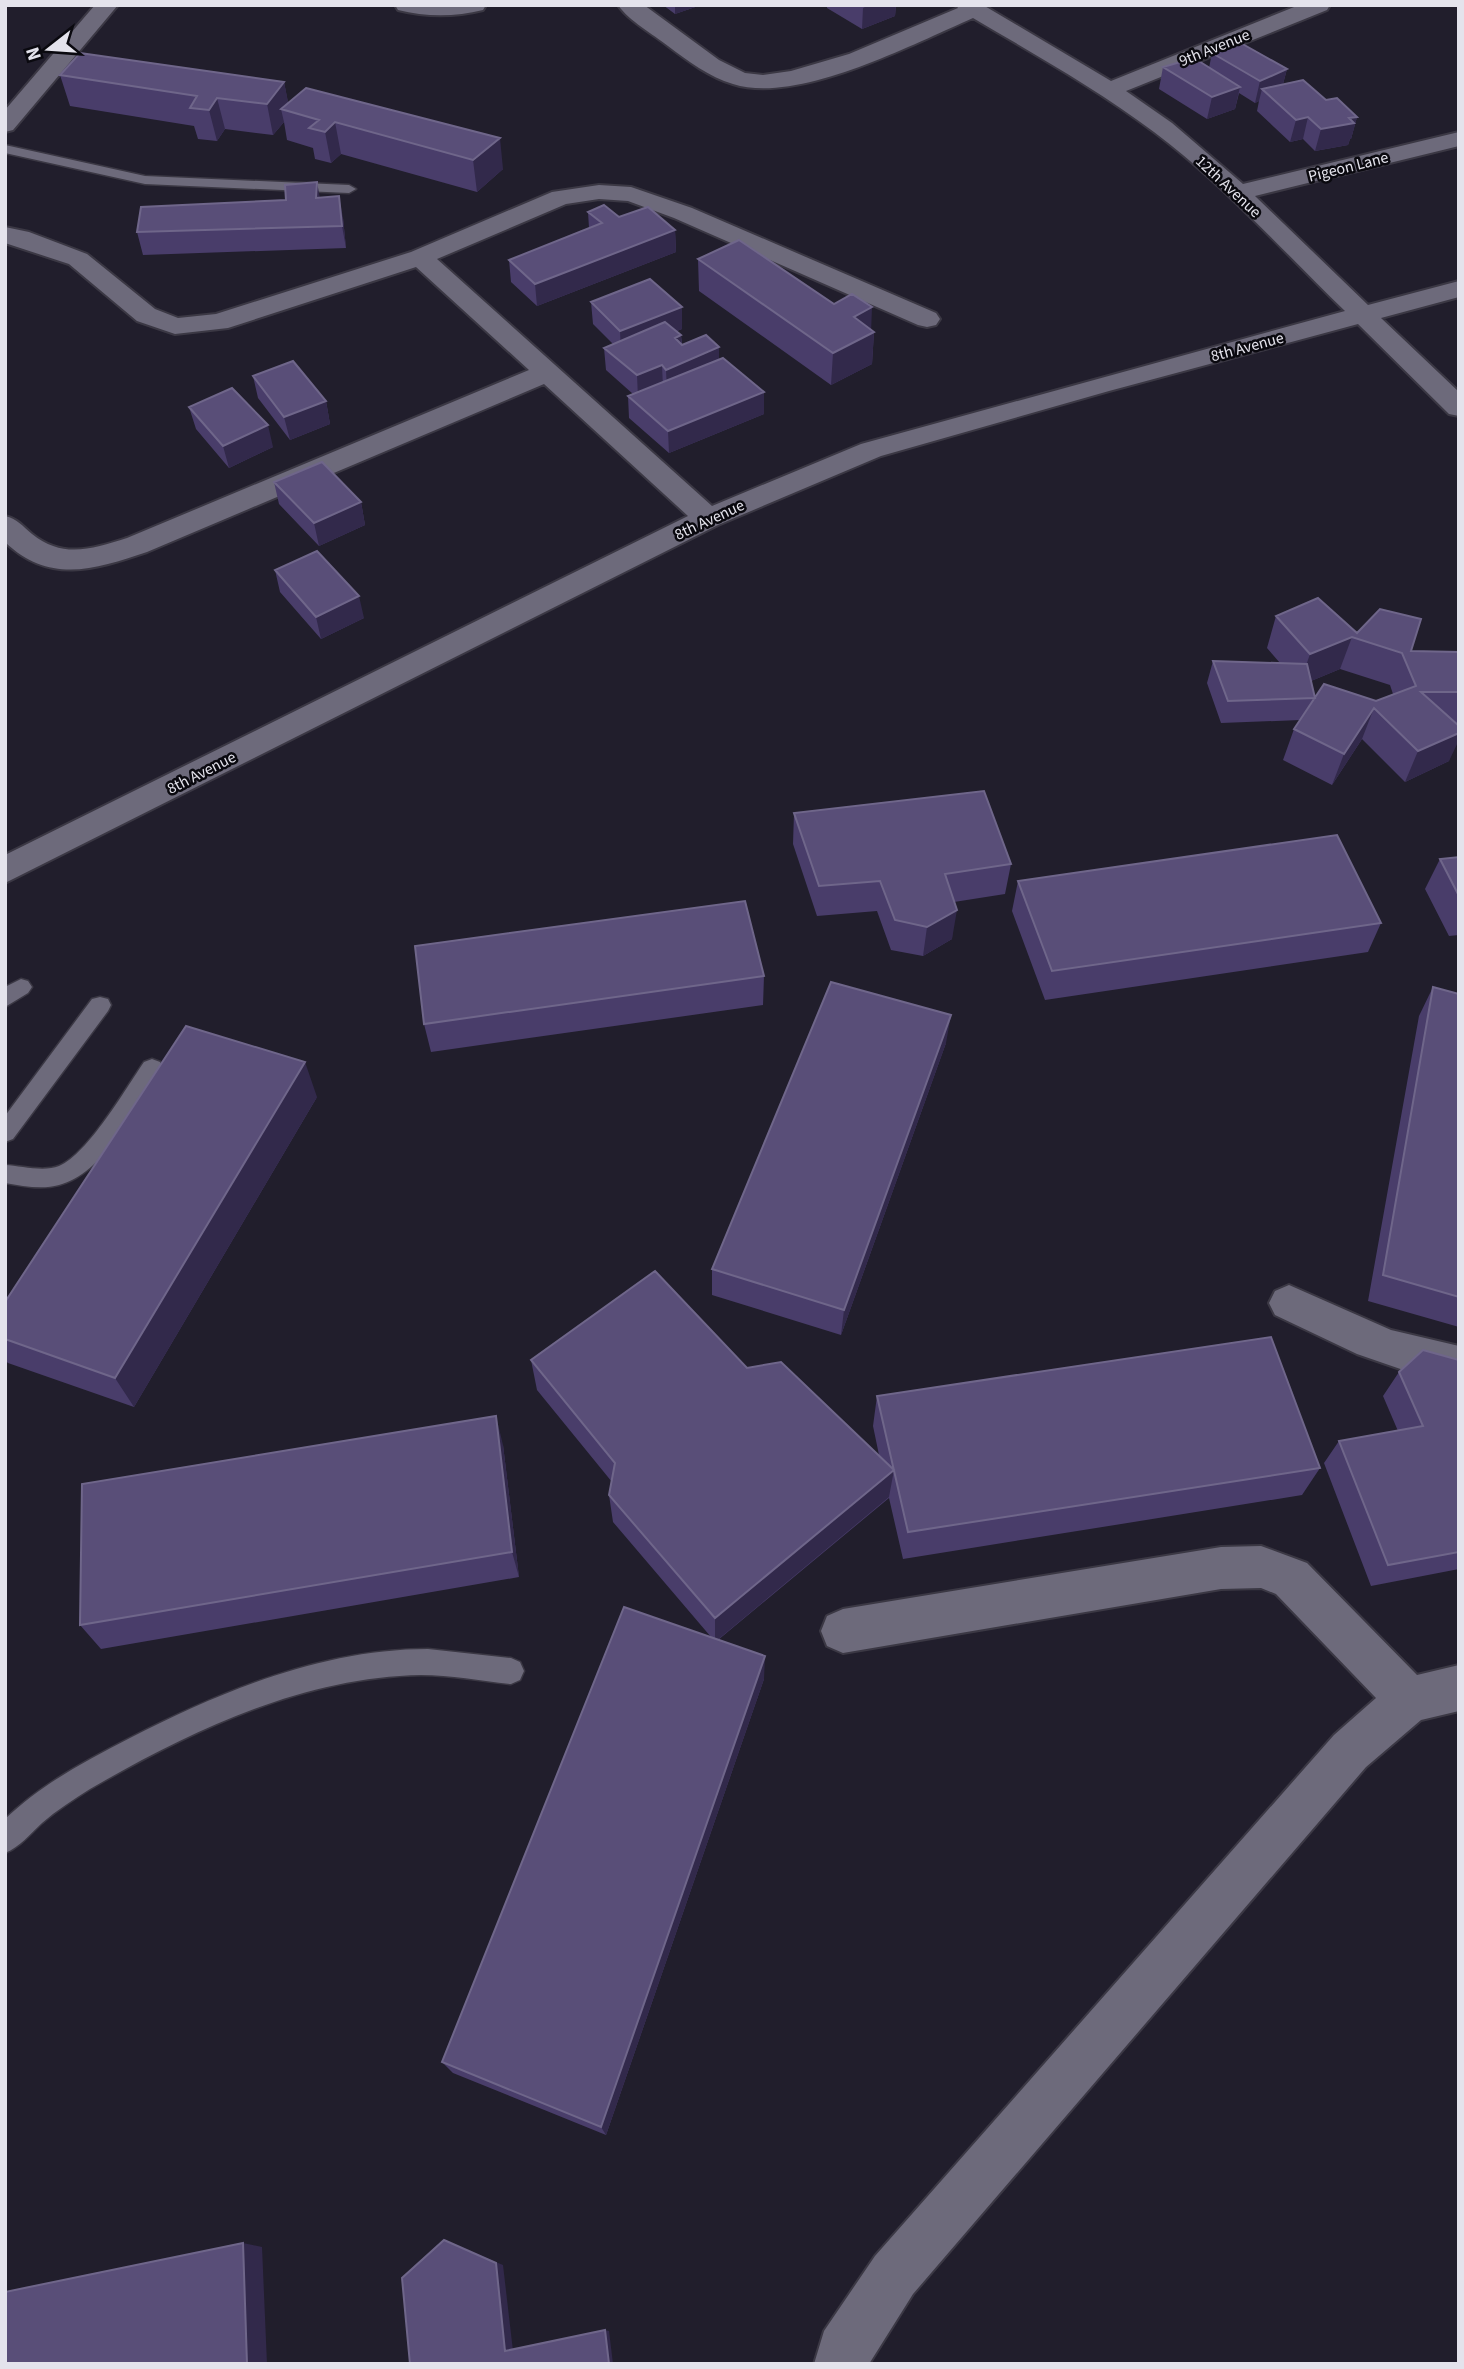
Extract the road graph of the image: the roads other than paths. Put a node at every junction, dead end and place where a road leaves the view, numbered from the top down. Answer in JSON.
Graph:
{"nodes":[{"id":1,"x":107,"y":5,"type":"edge"},
{"id":2,"x":406,"y":5,"type":"edge"},
{"id":3,"x":475,"y":5,"type":"edge"},
{"id":4,"x":629,"y":5,"type":"edge"},
{"id":5,"x":1320,"y":5,"type":"edge"},
{"id":6,"x":971,"y":7,"type":"edge"},
{"id":7,"x":1109,"y":90,"type":"junction"},
{"id":8,"x":5,"y":125,"type":"edge"},
{"id":9,"x":1459,"y":139,"type":"edge"},
{"id":10,"x":5,"y":149,"type":"edge"},
{"id":11,"x":349,"y":189,"type":"dead end"},
{"id":12,"x":1238,"y":193,"type":"junction"},
{"id":13,"x":5,"y":235,"type":"edge"},
{"id":14,"x":420,"y":257,"type":"junction"},
{"id":15,"x":1459,"y":289,"type":"edge"},
{"id":16,"x":1364,"y":314,"type":"junction"},
{"id":17,"x":928,"y":320,"type":"dead end"},
{"id":18,"x":549,"y":372,"type":"junction"},
{"id":19,"x":1459,"y":408,"type":"edge"},
{"id":20,"x":708,"y":518,"type":"junction"},
{"id":21,"x":5,"y":525,"type":"edge"},
{"id":22,"x":5,"y":870,"type":"edge"},
{"id":23,"x":100,"y":1005,"type":"dead end"},
{"id":24,"x":152,"y":1068,"type":"dead end"},
{"id":25,"x":5,"y":1133,"type":"edge"},
{"id":26,"x":5,"y":1174,"type":"edge"},
{"id":27,"x":1289,"y":1303,"type":"dead end"},
{"id":28,"x":1459,"y":1364,"type":"edge"},
{"id":29,"x":843,"y":1631,"type":"dead end"},
{"id":30,"x":512,"y":1671,"type":"dead end"},
{"id":31,"x":1434,"y":1694,"type":"edge"},
{"id":32,"x":5,"y":1839,"type":"edge"},
{"id":33,"x":841,"y":2364,"type":"edge"}],
"edges":[{"from":1,"to":8,"type":"street"},
{"from":2,"to":3,"type":"street"},
{"from":4,"to":6,"type":"street"},
{"from":5,"to":7,"type":"street","name":"9th Avenue"},
{"from":6,"to":7,"type":"street","name":"12th Avenue"},
{"from":7,"to":12,"type":"street","name":"12th Avenue"},
{"from":9,"to":12,"type":"street","name":"Pigeon Lane"},
{"from":10,"to":11,"type":"lane"},
{"from":12,"to":16,"type":"street","name":"12th Avenue"},
{"from":13,"to":14,"type":"street"},
{"from":14,"to":17,"type":"street"},
{"from":14,"to":18,"type":"street"},
{"from":15,"to":16,"type":"street","name":"8th Avenue"},
{"from":16,"to":19,"type":"street","name":"12th Avenue"},
{"from":16,"to":20,"type":"street","name":"8th Avenue"},
{"from":18,"to":20,"type":"street"},
{"from":18,"to":21,"type":"street"},
{"from":20,"to":22,"type":"street","name":"8th Avenue"},
{"from":23,"to":25,"type":"lane"},
{"from":24,"to":26,"type":"lane"},
{"from":27,"to":28,"type":"street"},
{"from":29,"to":31,"type":"street"},
{"from":30,"to":32,"type":"lane"},
{"from":31,"to":33,"type":"street"}]}
